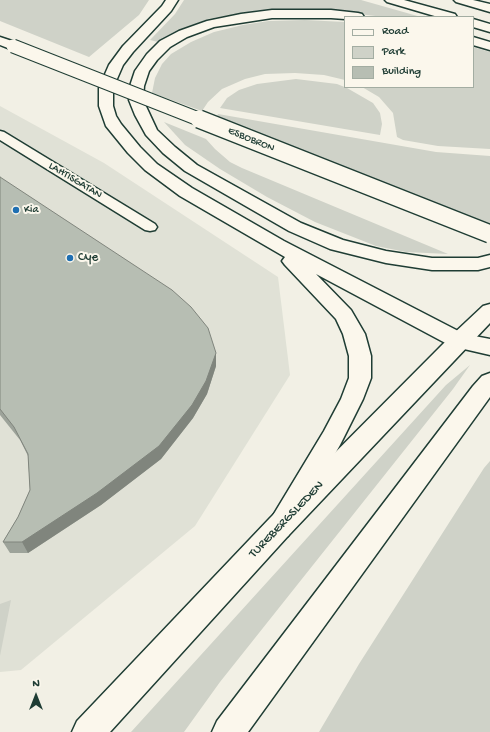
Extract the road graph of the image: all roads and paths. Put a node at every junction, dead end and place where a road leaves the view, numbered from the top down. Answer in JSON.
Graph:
{"nodes":[{"id":1,"x":172,"y":0,"type":"edge"},
{"id":2,"x":391,"y":0,"type":"edge"},
{"id":3,"x":460,"y":0,"type":"edge"},
{"id":4,"x":490,"y":8,"type":"edge"},
{"id":5,"x":349,"y":16,"type":"edge"},
{"id":6,"x":447,"y":16,"type":"edge"},
{"id":7,"x":474,"y":23,"type":"edge"},
{"id":8,"x":490,"y":28,"type":"edge"},
{"id":9,"x":474,"y":41,"type":"edge"},
{"id":10,"x":6,"y":44,"type":"edge"},
{"id":11,"x":490,"y":46,"type":"edge"},
{"id":12,"x":0,"y":136,"type":"edge"},
{"id":13,"x":150,"y":227,"type":"dead end"},
{"id":14,"x":490,"y":234,"type":"edge"},
{"id":15,"x":277,"y":245,"type":"junction"},
{"id":16,"x":490,"y":261,"type":"edge"},
{"id":17,"x":490,"y":311,"type":"edge"},
{"id":18,"x":459,"y":340,"type":"junction"},
{"id":19,"x":490,"y":347,"type":"edge"},
{"id":20,"x":490,"y":382,"type":"edge"},
{"id":21,"x":279,"y":528,"type":"junction"},
{"id":22,"x":88,"y":732,"type":"edge"},
{"id":23,"x":228,"y":732,"type":"edge"}],
"edges":[{"from":1,"to":15,"type":"main road"},
{"from":2,"to":6,"type":"main road"},
{"from":3,"to":4,"type":"main road"},
{"from":5,"to":16,"type":"main road"},
{"from":7,"to":8,"type":"main road"},
{"from":9,"to":11,"type":"main road"},
{"from":10,"to":14,"type":"main road","name":"ESBOBRON","bridge":true},
{"from":12,"to":13,"type":"lane","name":"LAHTISGATAN"},
{"from":15,"to":18,"type":"main road"},
{"from":15,"to":21,"type":"main road"},
{"from":17,"to":18,"type":"main road","name":"TUREBERGSLEDEN"},
{"from":18,"to":19,"type":"main road"},
{"from":18,"to":21,"type":"main road","name":"TUREBERGSLEDEN"},
{"from":20,"to":23,"type":"main road"},
{"from":21,"to":22,"type":"main road","name":"TUREBERGSLEDEN"}]}
